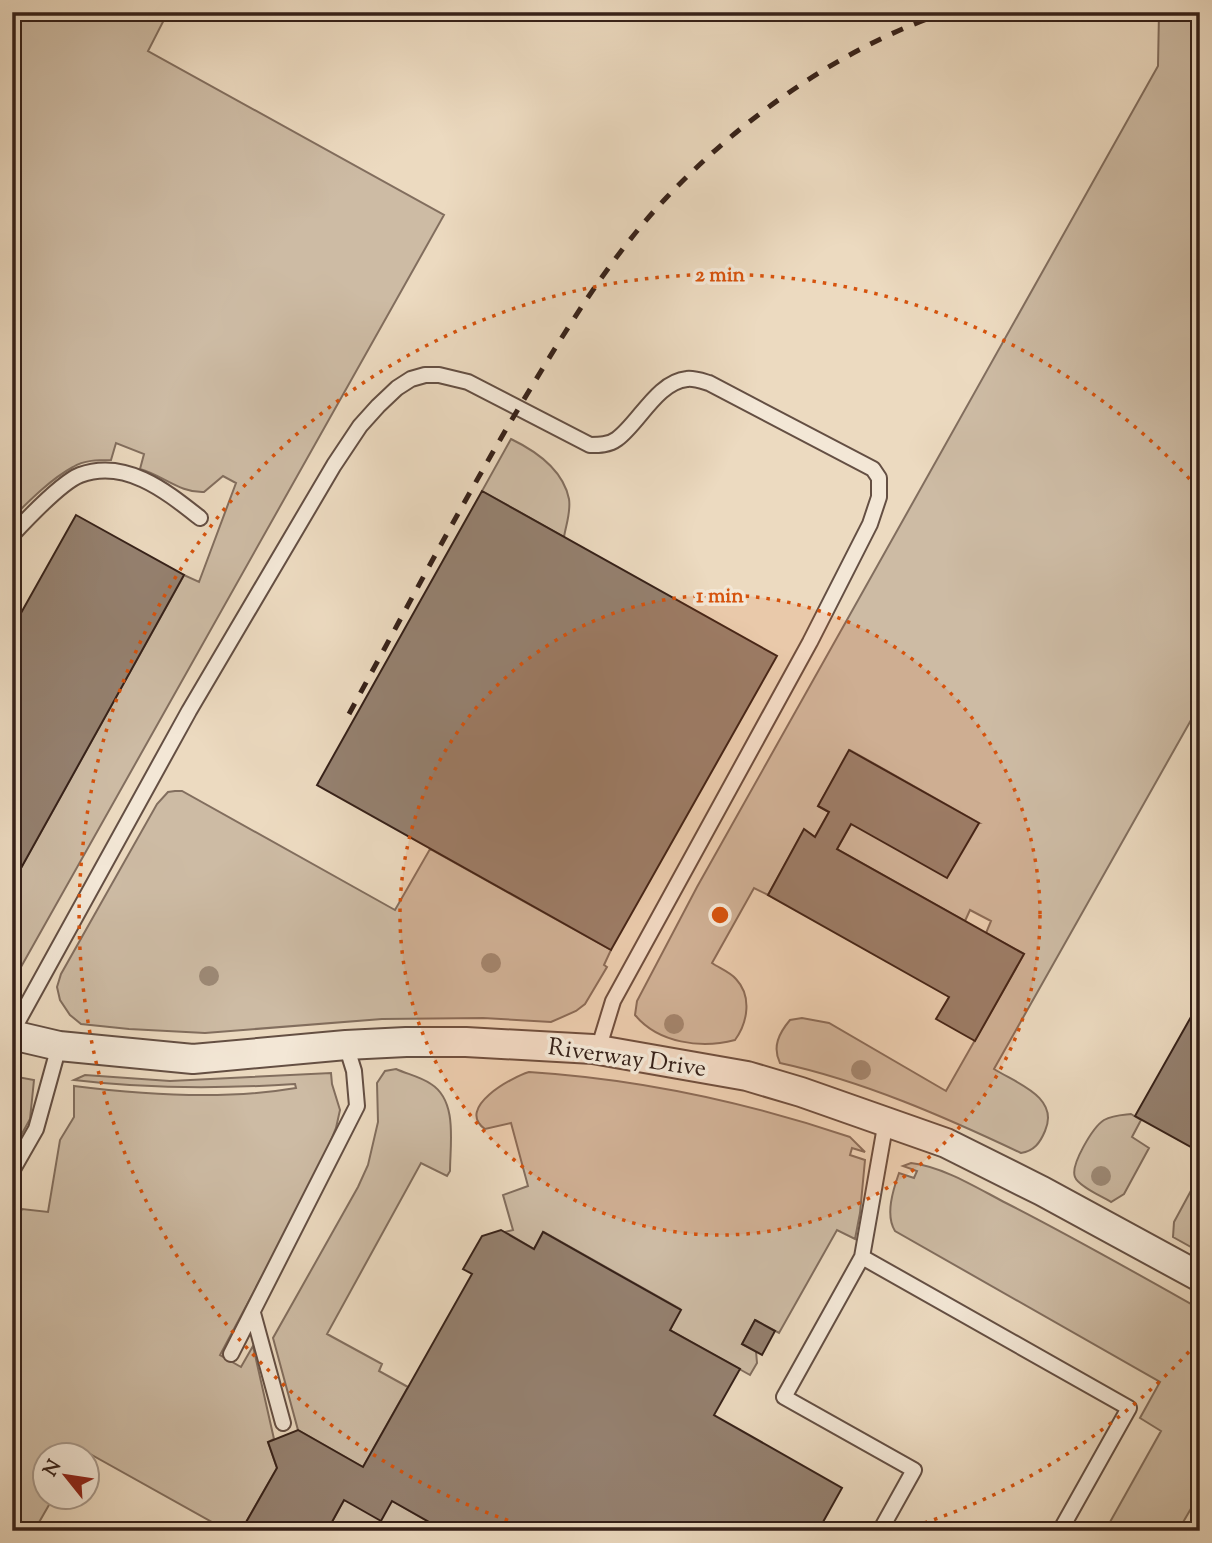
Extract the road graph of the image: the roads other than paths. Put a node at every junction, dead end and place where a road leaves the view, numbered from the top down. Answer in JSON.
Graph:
{"nodes":[{"id":1,"x":201,"y":518,"type":"dead end"},
{"id":2,"x":12,"y":535,"type":"edge"},
{"id":3,"x":12,"y":1034,"type":"edge"},
{"id":4,"x":346,"y":1045,"type":"junction"},
{"id":5,"x":60,"y":1046,"type":"junction"},
{"id":6,"x":598,"y":1050,"type":"junction"},
{"id":7,"x":886,"y":1121,"type":"junction"},
{"id":8,"x":12,"y":1171,"type":"edge"},
{"id":9,"x":862,"y":1257,"type":"junction"},
{"id":10,"x":1200,"y":1277,"type":"edge"},
{"id":11,"x":253,"y":1313,"type":"junction"},
{"id":12,"x":231,"y":1354,"type":"dead end"},
{"id":13,"x":283,"y":1423,"type":"dead end"},
{"id":14,"x":880,"y":1531,"type":"edge"},
{"id":15,"x":1060,"y":1531,"type":"edge"}],
"edges":[{"from":1,"to":2,"type":"lane"},
{"from":3,"to":5,"type":"street","name":"Riverway Drive"},
{"from":3,"to":6,"type":"lane"},
{"from":4,"to":5,"type":"street","name":"Riverway Drive"},
{"from":4,"to":6,"type":"street","name":"Riverway Drive"},
{"from":4,"to":11,"type":"lane"},
{"from":5,"to":8,"type":"lane"},
{"from":6,"to":7,"type":"street","name":"Riverway Drive"},
{"from":7,"to":9,"type":"lane"},
{"from":7,"to":10,"type":"street","name":"Riverway Drive"},
{"from":9,"to":14,"type":"lane"},
{"from":9,"to":15,"type":"lane"},
{"from":11,"to":12,"type":"lane"},
{"from":11,"to":13,"type":"lane"}]}
